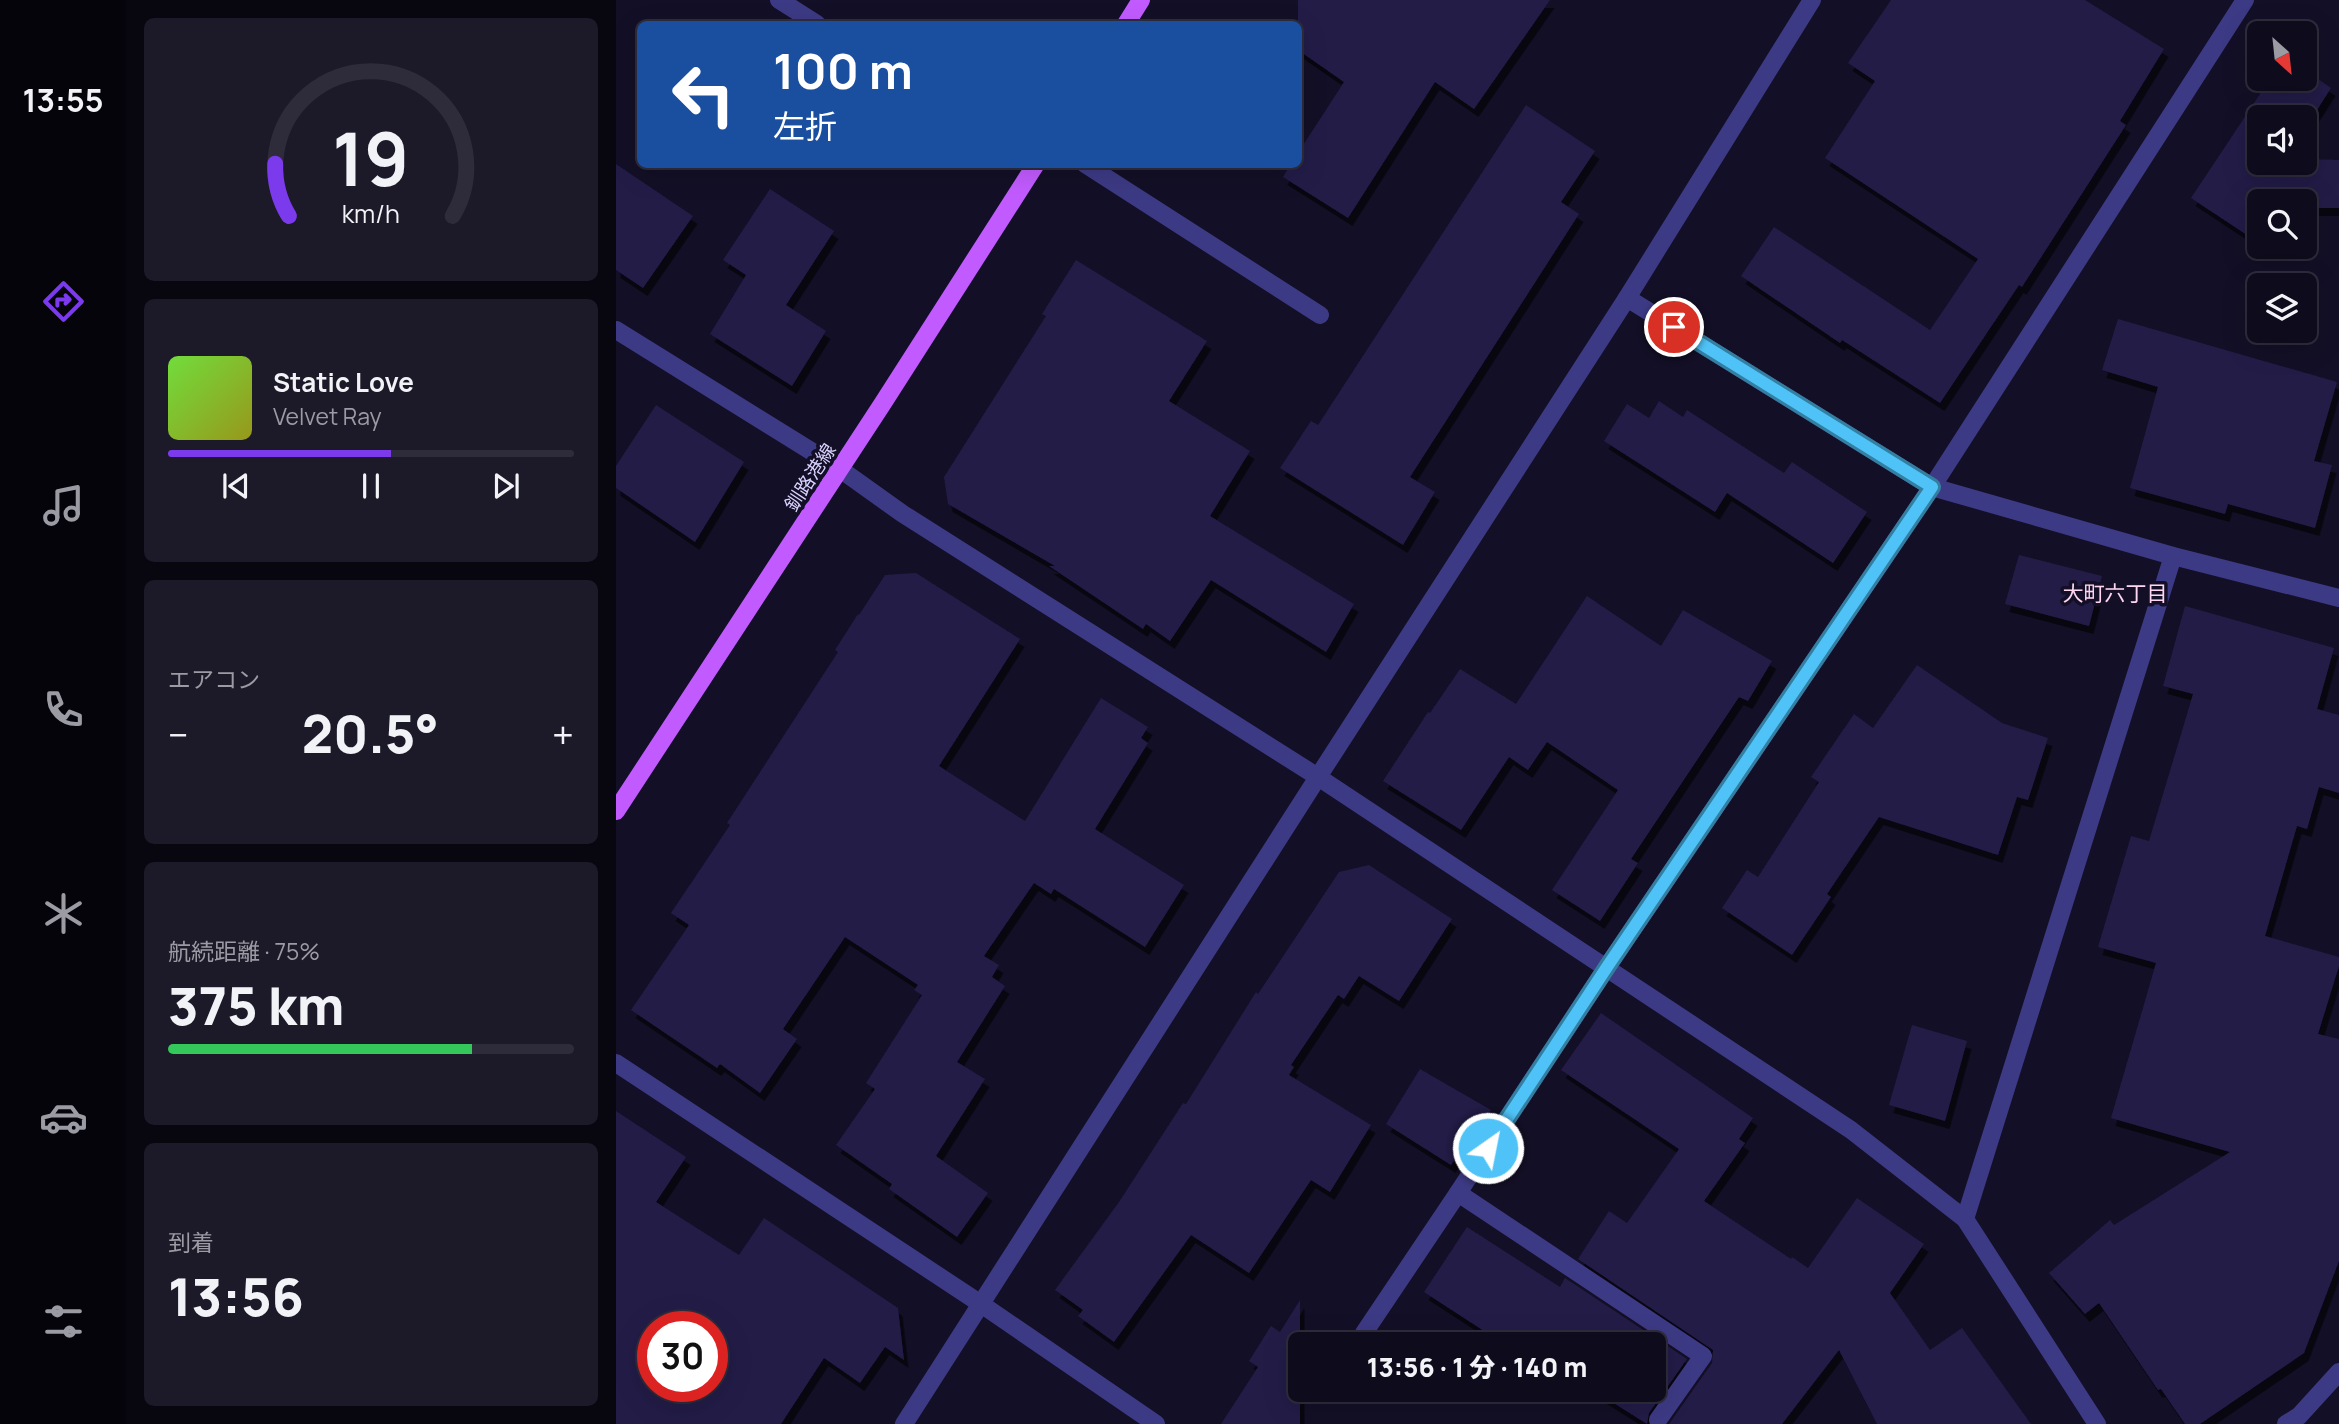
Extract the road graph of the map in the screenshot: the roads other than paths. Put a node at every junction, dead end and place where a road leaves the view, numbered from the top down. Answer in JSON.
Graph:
{"nodes":[{"id":1,"x":779,"y":0,"type":"edge"},
{"id":2,"x":1141,"y":0,"type":"edge"},
{"id":3,"x":1812,"y":0,"type":"edge"},
{"id":4,"x":2245,"y":0,"type":"edge"},
{"id":5,"x":812,"y":21,"type":"edge"},
{"id":6,"x":1128,"y":21,"type":"edge"},
{"id":7,"x":1034,"y":168,"type":"edge"},
{"id":8,"x":1091,"y":168,"type":"edge"},
{"id":9,"x":1627,"y":298,"type":"junction"},
{"id":10,"x":1320,"y":315,"type":"dead end"},
{"id":11,"x":616,"y":330,"type":"edge"},
{"id":12,"x":841,"y":469,"type":"junction"},
{"id":13,"x":1932,"y":487,"type":"junction"},
{"id":14,"x":2173,"y":556,"type":"junction"},
{"id":15,"x":2339,"y":598,"type":"edge"},
{"id":16,"x":1318,"y":777,"type":"junction"},
{"id":17,"x":616,"y":811,"type":"edge"},
{"id":18,"x":1607,"y":967,"type":"junction"},
{"id":19,"x":616,"y":1063,"type":"edge"},
{"id":20,"x":1458,"y":1193,"type":"junction"},
{"id":21,"x":1965,"y":1219,"type":"junction"},
{"id":22,"x":981,"y":1304,"type":"junction"},
{"id":23,"x":1365,"y":1332,"type":"edge"},
{"id":24,"x":2339,"y":1372,"type":"edge"},
{"id":25,"x":1658,"y":1420,"type":"dead end"},
{"id":26,"x":904,"y":1424,"type":"edge"},
{"id":27,"x":1156,"y":1424,"type":"edge"},
{"id":28,"x":2097,"y":1424,"type":"edge"},
{"id":29,"x":2286,"y":1424,"type":"edge"}],
"edges":[{"from":1,"to":5,"type":"street"},
{"from":2,"to":6,"type":"main road"},
{"from":3,"to":9,"type":"street"},
{"from":4,"to":13,"type":"street"},
{"from":7,"to":12,"type":"main road","name":"釧路港線"},
{"from":8,"to":10,"type":"street"},
{"from":9,"to":13,"type":"street"},
{"from":9,"to":16,"type":"street"},
{"from":11,"to":12,"type":"street"},
{"from":12,"to":16,"type":"street"},
{"from":12,"to":17,"type":"main road","name":"釧路港線"},
{"from":13,"to":14,"type":"street"},
{"from":13,"to":18,"type":"street"},
{"from":14,"to":15,"type":"street"},
{"from":14,"to":21,"type":"street"},
{"from":16,"to":18,"type":"street"},
{"from":16,"to":22,"type":"street"},
{"from":18,"to":20,"type":"street"},
{"from":18,"to":21,"type":"street"},
{"from":19,"to":22,"type":"street"},
{"from":20,"to":23,"type":"street"},
{"from":20,"to":25,"type":"street"},
{"from":21,"to":28,"type":"street"},
{"from":22,"to":26,"type":"street"},
{"from":22,"to":27,"type":"street"},
{"from":24,"to":29,"type":"street"}]}
